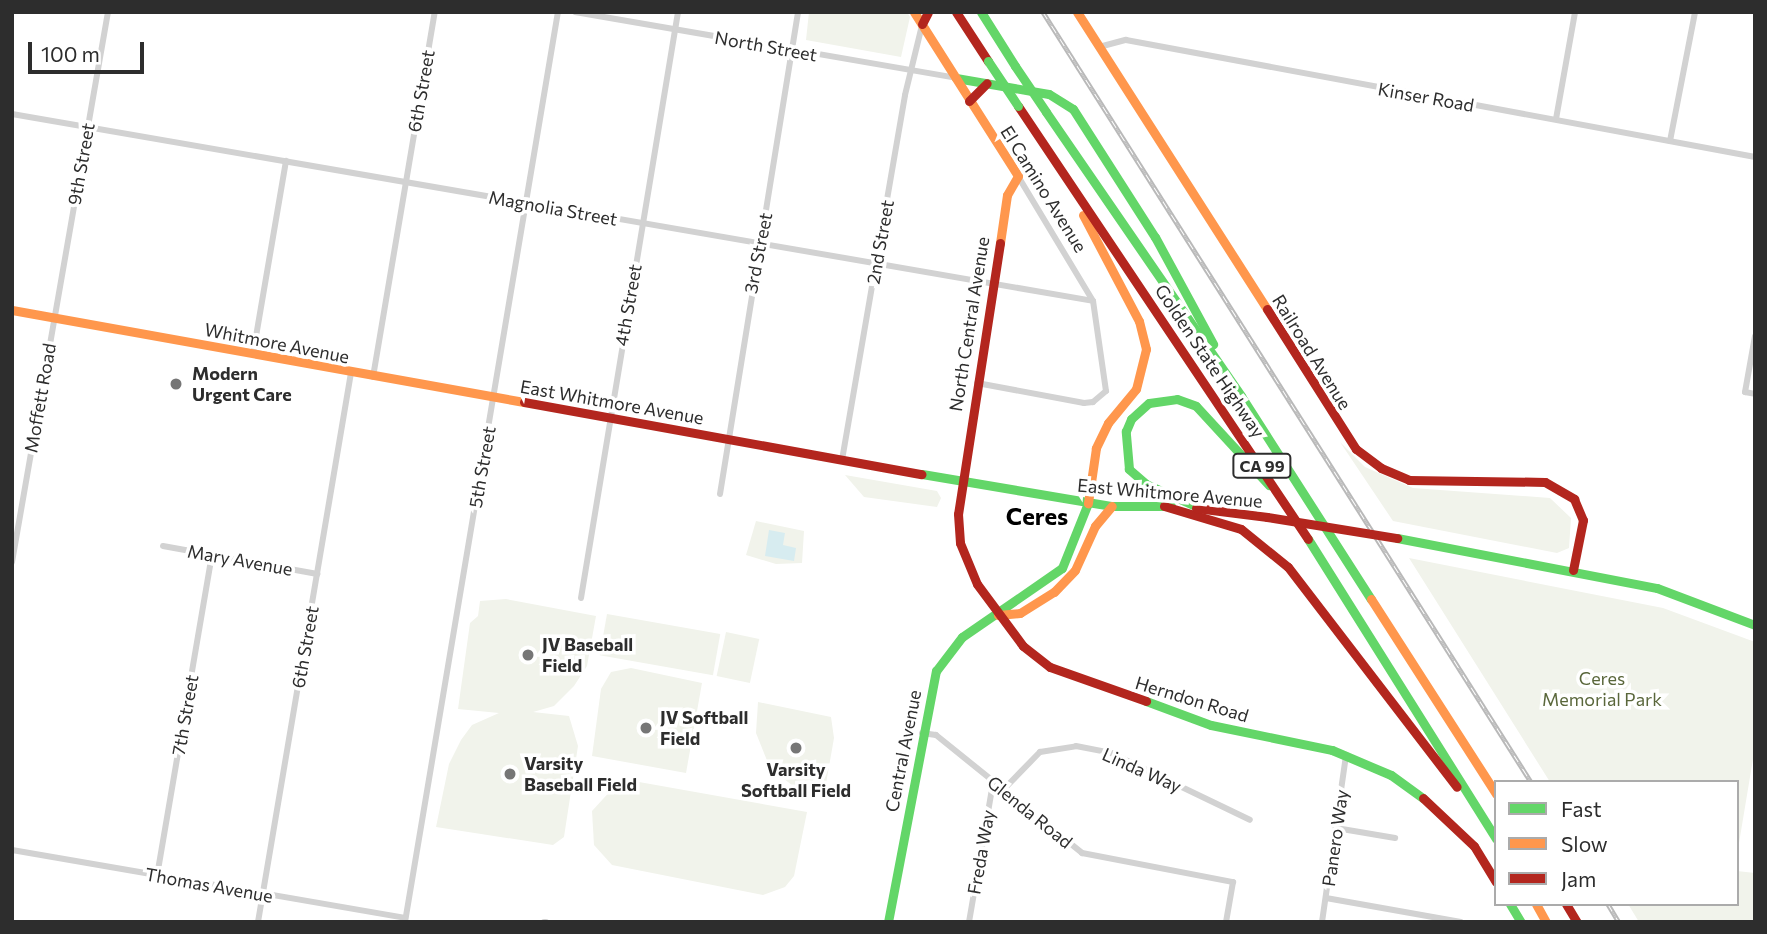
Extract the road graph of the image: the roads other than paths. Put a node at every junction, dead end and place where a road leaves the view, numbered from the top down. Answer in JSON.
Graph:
{"nodes":[{"id":1,"x":108,"y":12,"type":"edge"},
{"id":2,"x":435,"y":12,"type":"edge"},
{"id":3,"x":558,"y":12,"type":"edge"},
{"id":4,"x":575,"y":12,"type":"edge"},
{"id":5,"x":678,"y":12,"type":"edge"},
{"id":6,"x":798,"y":12,"type":"edge"},
{"id":7,"x":914,"y":12,"type":"edge"},
{"id":8,"x":928,"y":12,"type":"edge"},
{"id":9,"x":956,"y":12,"type":"edge"},
{"id":10,"x":981,"y":12,"type":"edge"},
{"id":11,"x":1077,"y":12,"type":"edge"},
{"id":12,"x":1575,"y":12,"type":"edge"},
{"id":13,"x":1695,"y":12,"type":"edge"},
{"id":14,"x":922,"y":24,"type":"junction"},
{"id":15,"x":675,"y":31,"type":"junction"},
{"id":16,"x":1098,"y":47,"type":"junction"},
{"id":17,"x":791,"y":50,"type":"junction"},
{"id":18,"x":911,"y":70,"type":"junction"},
{"id":19,"x":957,"y":78,"type":"junction"},
{"id":20,"x":987,"y":83,"type":"junction"},
{"id":21,"x":969,"y":101,"type":"junction"},
{"id":22,"x":12,"y":114,"type":"edge"},
{"id":23,"x":1556,"y":119,"type":"junction"},
{"id":24,"x":87,"y":127,"type":"junction"},
{"id":25,"x":1670,"y":141,"type":"junction"},
{"id":26,"x":1755,"y":157,"type":"edge"},
{"id":27,"x":286,"y":161,"type":"junction"},
{"id":28,"x":1062,"y":175,"type":"junction"},
{"id":29,"x":1018,"y":176,"type":"junction"},
{"id":30,"x":404,"y":182,"type":"junction"},
{"id":31,"x":526,"y":202,"type":"junction"},
{"id":32,"x":642,"y":225,"type":"junction"},
{"id":33,"x":758,"y":245,"type":"junction"},
{"id":34,"x":876,"y":265,"type":"junction"},
{"id":35,"x":992,"y":285,"type":"junction"},
{"id":36,"x":1093,"y":300,"type":"junction"},
{"id":37,"x":12,"y":310,"type":"edge"},
{"id":38,"x":54,"y":317,"type":"junction"},
{"id":39,"x":1755,"y":336,"type":"edge"},
{"id":40,"x":253,"y":354,"type":"junction"},
{"id":41,"x":351,"y":373,"type":"junction"},
{"id":42,"x":373,"y":377,"type":"junction"},
{"id":43,"x":975,"y":383,"type":"junction"},
{"id":44,"x":1755,"y":394,"type":"edge"},
{"id":45,"x":495,"y":396,"type":"junction"},
{"id":46,"x":1241,"y":396,"type":"junction"},
{"id":47,"x":609,"y":417,"type":"junction"},
{"id":48,"x":726,"y":439,"type":"junction"},
{"id":49,"x":842,"y":460,"type":"junction"},
{"id":50,"x":961,"y":480,"type":"junction"},
{"id":51,"x":720,"y":494,"type":"dead end"},
{"id":52,"x":1281,"y":497,"type":"junction"},
{"id":53,"x":1088,"y":503,"type":"junction"},
{"id":54,"x":1112,"y":506,"type":"junction"},
{"id":55,"x":1164,"y":506,"type":"junction"},
{"id":56,"x":1200,"y":508,"type":"junction"},
{"id":57,"x":163,"y":546,"type":"dead end"},
{"id":58,"x":212,"y":554,"type":"junction"},
{"id":59,"x":12,"y":562,"type":"edge"},
{"id":60,"x":1573,"y":570,"type":"junction"},
{"id":61,"x":317,"y":574,"type":"junction"},
{"id":62,"x":582,"y":598,"type":"dead end"},
{"id":63,"x":998,"y":615,"type":"junction"},
{"id":64,"x":1755,"y":625,"type":"edge"},
{"id":65,"x":922,"y":733,"type":"junction"},
{"id":66,"x":1346,"y":755,"type":"junction"},
{"id":67,"x":993,"y":783,"type":"junction"},
{"id":68,"x":1003,"y":790,"type":"junction"},
{"id":69,"x":1494,"y":791,"type":"edge"},
{"id":70,"x":1250,"y":820,"type":"dead end"},
{"id":71,"x":1336,"y":828,"type":"junction"},
{"id":72,"x":1494,"y":836,"type":"edge"},
{"id":73,"x":1395,"y":838,"type":"dead end"},
{"id":74,"x":12,"y":850,"type":"edge"},
{"id":75,"x":157,"y":876,"type":"junction"},
{"id":76,"x":1494,"y":879,"type":"edge"},
{"id":77,"x":262,"y":894,"type":"junction"},
{"id":78,"x":1326,"y":898,"type":"junction"},
{"id":79,"x":1537,"y":906,"type":"edge"},
{"id":80,"x":1567,"y":906,"type":"edge"},
{"id":81,"x":405,"y":920,"type":"edge"},
{"id":82,"x":258,"y":922,"type":"edge"},
{"id":83,"x":888,"y":922,"type":"edge"},
{"id":84,"x":970,"y":922,"type":"edge"},
{"id":85,"x":1226,"y":922,"type":"edge"},
{"id":86,"x":1322,"y":922,"type":"edge"},
{"id":87,"x":1461,"y":922,"type":"edge"},
{"id":88,"x":1546,"y":922,"type":"edge"},
{"id":89,"x":1577,"y":922,"type":"edge"}],
"edges":[{"from":1,"to":24,"type":"street","name":"9th Street"},
{"from":2,"to":30,"type":"street","name":"6th Street"},
{"from":3,"to":31,"type":"street","name":"5th Street"},
{"from":4,"to":15,"type":"street","name":"North Street"},
{"from":5,"to":15,"type":"street","name":"4th Street"},
{"from":6,"to":17,"type":"street","name":"3rd Street"},
{"from":7,"to":14,"type":"main road","name":"El Camino Avenue"},
{"from":8,"to":14,"type":"main road"},
{"from":9,"to":28,"type":"main road","name":"Golden State Highway","number":"CA 99","bridge":true},
{"from":10,"to":46,"type":"main road","name":"Golden State Highway","number":"CA 99","bridge":true},
{"from":11,"to":16,"type":"main road","name":"Railroad Avenue"},
{"from":12,"to":23,"type":"street"},
{"from":13,"to":25,"type":"street"},
{"from":14,"to":18,"type":"street","name":"2nd Street"},
{"from":14,"to":19,"type":"main road","name":"El Camino Avenue"},
{"from":15,"to":17,"type":"street","name":"North Street"},
{"from":15,"to":32,"type":"street","name":"4th Street"},
{"from":16,"to":23,"type":"street","name":"Kinser Road"},
{"from":16,"to":60,"type":"main road","name":"Railroad Avenue"},
{"from":17,"to":18,"type":"street","name":"North Street"},
{"from":17,"to":33,"type":"street","name":"3rd Street"},
{"from":18,"to":19,"type":"street","name":"North Street"},
{"from":18,"to":34,"type":"street","name":"2nd Street"},
{"from":19,"to":20,"type":"main road"},
{"from":19,"to":21,"type":"main road","name":"El Camino Avenue"},
{"from":20,"to":21,"type":"main road"},
{"from":20,"to":46,"type":"main road"},
{"from":21,"to":29,"type":"main road","name":"El Camino Avenue"},
{"from":22,"to":24,"type":"street","name":"Magnolia Street"},
{"from":23,"to":25,"type":"street","name":"Kinser Road"},
{"from":24,"to":27,"type":"street","name":"Magnolia Street"},
{"from":24,"to":38,"type":"street","name":"9th Street"},
{"from":25,"to":26,"type":"street","name":"Kinser Road"},
{"from":27,"to":30,"type":"street","name":"Magnolia Street"},
{"from":27,"to":40,"type":"street"},
{"from":28,"to":52,"type":"main road","name":"Golden State Highway","number":"CA 99"},
{"from":28,"to":53,"type":"main road"},
{"from":29,"to":35,"type":"main road","name":"North Central Avenue"},
{"from":29,"to":36,"type":"street","name":"El Camino Avenue"},
{"from":30,"to":31,"type":"street","name":"Magnolia Street"},
{"from":30,"to":42,"type":"street","name":"6th Street"},
{"from":31,"to":32,"type":"street","name":"Magnolia Street"},
{"from":31,"to":45,"type":"street","name":"5th Street"},
{"from":32,"to":33,"type":"street","name":"Magnolia Street"},
{"from":32,"to":47,"type":"street","name":"4th Street"},
{"from":33,"to":34,"type":"street","name":"Magnolia Street"},
{"from":33,"to":48,"type":"street","name":"3rd Street"},
{"from":34,"to":35,"type":"street","name":"Magnolia Street"},
{"from":34,"to":49,"type":"street","name":"2nd Street"},
{"from":35,"to":36,"type":"street","name":"Magnolia Street"},
{"from":35,"to":43,"type":"main road","name":"North Central Avenue"},
{"from":36,"to":43,"type":"street","name":"El Camino Avenue"},
{"from":37,"to":38,"type":"main road"},
{"from":38,"to":40,"type":"main road","name":"Whitmore Avenue"},
{"from":38,"to":59,"type":"street","name":"Moffett Road"},
{"from":39,"to":44,"type":"street"},
{"from":40,"to":41,"type":"main road","name":"Whitmore Avenue"},
{"from":41,"to":42,"type":"main road","name":"Whitmore Avenue"},
{"from":41,"to":61,"type":"street","name":"6th Street"},
{"from":42,"to":45,"type":"main road","name":"Whitmore Avenue"},
{"from":43,"to":50,"type":"main road","name":"North Central Avenue"},
{"from":45,"to":47,"type":"main road","name":"East Whitmore Avenue"},
{"from":45,"to":81,"type":"street","name":"5th Street"},
{"from":46,"to":69,"type":"main road","name":"Golden State Highway","number":"CA 99"},
{"from":47,"to":48,"type":"main road","name":"East Whitmore Avenue"},
{"from":47,"to":62,"type":"street","name":"4th Street"},
{"from":48,"to":49,"type":"main road","name":"East Whitmore Avenue"},
{"from":48,"to":51,"type":"street","name":"3rd Street"},
{"from":49,"to":50,"type":"main road","name":"East Whitmore Avenue"},
{"from":50,"to":53,"type":"main road","name":"East Whitmore Avenue"},
{"from":50,"to":63,"type":"main road","name":"Herndon Road"},
{"from":52,"to":56,"type":"main road"},
{"from":52,"to":72,"type":"main road","name":"Golden State Highway","number":"CA 99"},
{"from":53,"to":54,"type":"main road","name":"East Whitmore Avenue"},
{"from":53,"to":63,"type":"main road"},
{"from":54,"to":55,"type":"main road","name":"East Whitmore Avenue"},
{"from":54,"to":63,"type":"main road"},
{"from":55,"to":56,"type":"main road","name":"East Whitmore Avenue"},
{"from":55,"to":72,"type":"main road"},
{"from":56,"to":60,"type":"main road","name":"East Whitmore Avenue","bridge":true},
{"from":57,"to":58,"type":"street","name":"Mary Avenue"},
{"from":58,"to":61,"type":"street","name":"Mary Avenue"},
{"from":58,"to":75,"type":"street","name":"7th Street"},
{"from":60,"to":64,"type":"main road","name":"East Whitmore Avenue"},
{"from":61,"to":77,"type":"street","name":"6th Street"},
{"from":63,"to":65,"type":"main road","name":"Central Avenue"},
{"from":63,"to":66,"type":"main road","name":"Herndon Road"},
{"from":65,"to":67,"type":"street","name":"Glenda Road"},
{"from":65,"to":83,"type":"main road","name":"Central Avenue"},
{"from":66,"to":71,"type":"street","name":"Panero Way"},
{"from":66,"to":76,"type":"main road","name":"Herndon Road"},
{"from":67,"to":68,"type":"street","name":"Glenda Road"},
{"from":67,"to":84,"type":"street","name":"Freda Way"},
{"from":68,"to":70,"type":"street","name":"Linda Way"},
{"from":68,"to":85,"type":"street","name":"Glenda Road"},
{"from":71,"to":73,"type":"street"},
{"from":71,"to":78,"type":"street","name":"Panero Way"},
{"from":74,"to":75,"type":"street","name":"Thomas Avenue"},
{"from":75,"to":77,"type":"street","name":"Thomas Avenue"},
{"from":77,"to":81,"type":"street","name":"Thomas Avenue"},
{"from":77,"to":82,"type":"street","name":"6th Street"},
{"from":78,"to":86,"type":"street","name":"Panero Way"},
{"from":78,"to":87,"type":"street"},
{"from":79,"to":88,"type":"main road"},
{"from":80,"to":89,"type":"main road"}]}
